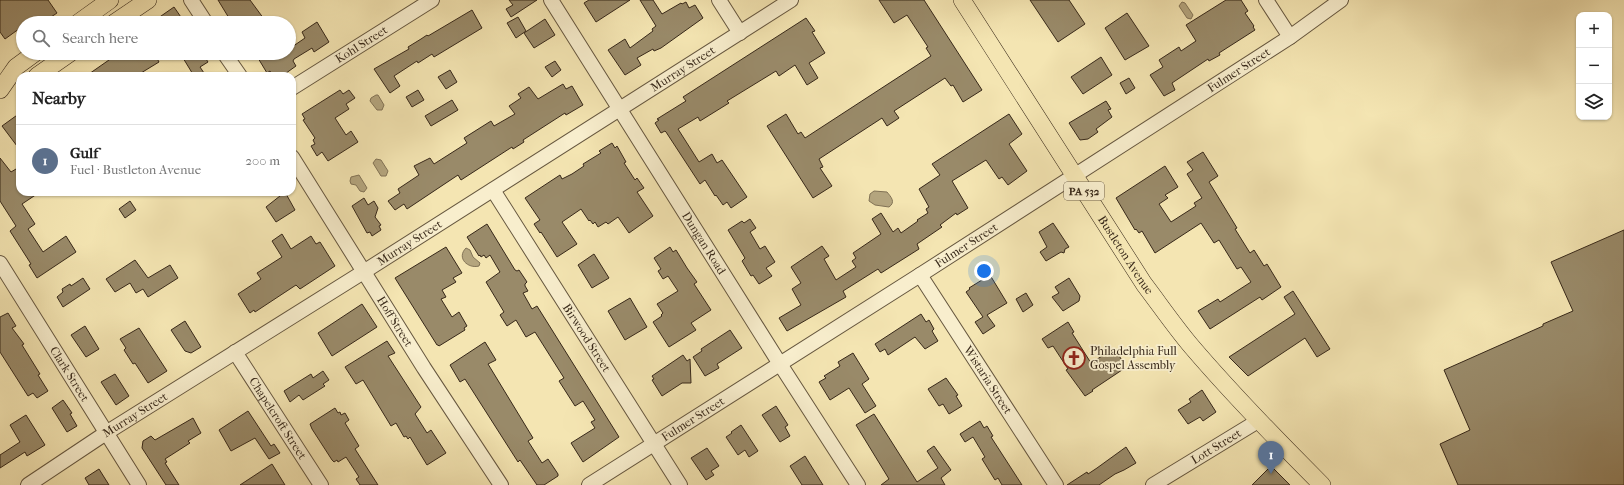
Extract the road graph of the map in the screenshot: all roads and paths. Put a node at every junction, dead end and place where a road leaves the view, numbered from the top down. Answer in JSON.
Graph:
{"nodes":[{"id":1,"x":110,"y":0,"type":"edge"},
{"id":2,"x":148,"y":0,"type":"edge"},
{"id":3,"x":191,"y":0,"type":"edge"},
{"id":4,"x":432,"y":0,"type":"edge"},
{"id":5,"x":551,"y":0,"type":"edge"},
{"id":6,"x":718,"y":0,"type":"edge"},
{"id":7,"x":791,"y":0,"type":"edge"},
{"id":8,"x":962,"y":0,"type":"edge"},
{"id":9,"x":1266,"y":0,"type":"edge"},
{"id":10,"x":1342,"y":0,"type":"edge"},
{"id":11,"x":88,"y":16,"type":"edge"},
{"id":12,"x":124,"y":16,"type":"edge"},
{"id":13,"x":201,"y":16,"type":"edge"},
{"id":14,"x":740,"y":33,"type":"junction"},
{"id":15,"x":1290,"y":37,"type":"junction"},
{"id":16,"x":26,"y":60,"type":"edge"},
{"id":17,"x":60,"y":60,"type":"edge"},
{"id":18,"x":229,"y":60,"type":"edge"},
{"id":19,"x":43,"y":72,"type":"edge"},
{"id":20,"x":237,"y":72,"type":"edge"},
{"id":21,"x":296,"y":85,"type":"edge"},
{"id":22,"x":16,"y":86,"type":"edge"},
{"id":23,"x":0,"y":91,"type":"edge"},
{"id":24,"x":620,"y":109,"type":"junction"},
{"id":25,"x":296,"y":163,"type":"edge"},
{"id":26,"x":1074,"y":175,"type":"junction"},
{"id":27,"x":493,"y":190,"type":"junction"},
{"id":28,"x":0,"y":263,"type":"edge"},
{"id":29,"x":365,"y":271,"type":"junction"},
{"id":30,"x":920,"y":275,"type":"junction"},
{"id":31,"x":235,"y":352,"type":"junction"},
{"id":32,"x":780,"y":364,"type":"junction"},
{"id":33,"x":1258,"y":421,"type":"junction"},
{"id":34,"x":106,"y":433,"type":"junction"},
{"id":35,"x":654,"y":444,"type":"junction"},
{"id":36,"x":28,"y":485,"type":"edge"},
{"id":37,"x":139,"y":485,"type":"edge"},
{"id":38,"x":320,"y":485,"type":"edge"},
{"id":39,"x":500,"y":485,"type":"edge"},
{"id":40,"x":588,"y":485,"type":"edge"},
{"id":41,"x":680,"y":485,"type":"edge"},
{"id":42,"x":858,"y":485,"type":"edge"},
{"id":43,"x":1056,"y":485,"type":"edge"},
{"id":44,"x":1154,"y":485,"type":"edge"},
{"id":45,"x":1322,"y":485,"type":"edge"}],
"edges":[{"from":1,"to":11,"type":"main road"},
{"from":2,"to":12,"type":"main road"},
{"from":3,"to":13,"type":"street"},
{"from":4,"to":21,"type":"street","name":"Kohl Street"},
{"from":5,"to":24,"type":"street","name":"Dungan Road"},
{"from":6,"to":14,"type":"street"},
{"from":7,"to":14,"type":"street","name":"Murray Street"},
{"from":8,"to":26,"type":"main road","name":"Bustleton Avenue","number":"PA 532"},
{"from":9,"to":15,"type":"street"},
{"from":10,"to":15,"type":"street","name":"Fulmer Street"},
{"from":14,"to":24,"type":"street","name":"Murray Street"},
{"from":15,"to":26,"type":"street","name":"Fulmer Street"},
{"from":16,"to":23,"type":"main road"},
{"from":17,"to":19,"type":"main road"},
{"from":18,"to":20,"type":"street"},
{"from":22,"to":23,"type":"main road"},
{"from":24,"to":27,"type":"street","name":"Murray Street"},
{"from":24,"to":32,"type":"street","name":"Dungan Road"},
{"from":25,"to":29,"type":"street","name":"Hoff Street"},
{"from":26,"to":30,"type":"street","name":"Fulmer Street"},
{"from":26,"to":33,"type":"main road","name":"Bustleton Avenue","number":"PA 532"},
{"from":27,"to":29,"type":"street","name":"Murray Street"},
{"from":27,"to":35,"type":"street","name":"Birwood Street"},
{"from":28,"to":34,"type":"street","name":"Clark Street"},
{"from":29,"to":31,"type":"street","name":"Murray Street"},
{"from":29,"to":39,"type":"street","name":"Hoff Street"},
{"from":30,"to":32,"type":"street","name":"Fulmer Street"},
{"from":30,"to":43,"type":"street","name":"Wistaria Street"},
{"from":31,"to":34,"type":"street","name":"Murray Street"},
{"from":31,"to":38,"type":"street","name":"Chapelcroft Street"},
{"from":32,"to":35,"type":"street","name":"Fulmer Street"},
{"from":32,"to":42,"type":"street","name":"Dungan Road"},
{"from":33,"to":44,"type":"street","name":"Lott Street"},
{"from":33,"to":45,"type":"main road","name":"Bustleton Avenue","number":"PA 532"},
{"from":34,"to":36,"type":"street","name":"Murray Street"},
{"from":34,"to":37,"type":"street","name":"Clark Street"},
{"from":35,"to":40,"type":"street","name":"Fulmer Street"},
{"from":35,"to":41,"type":"street","name":"Birwood Street"}]}
